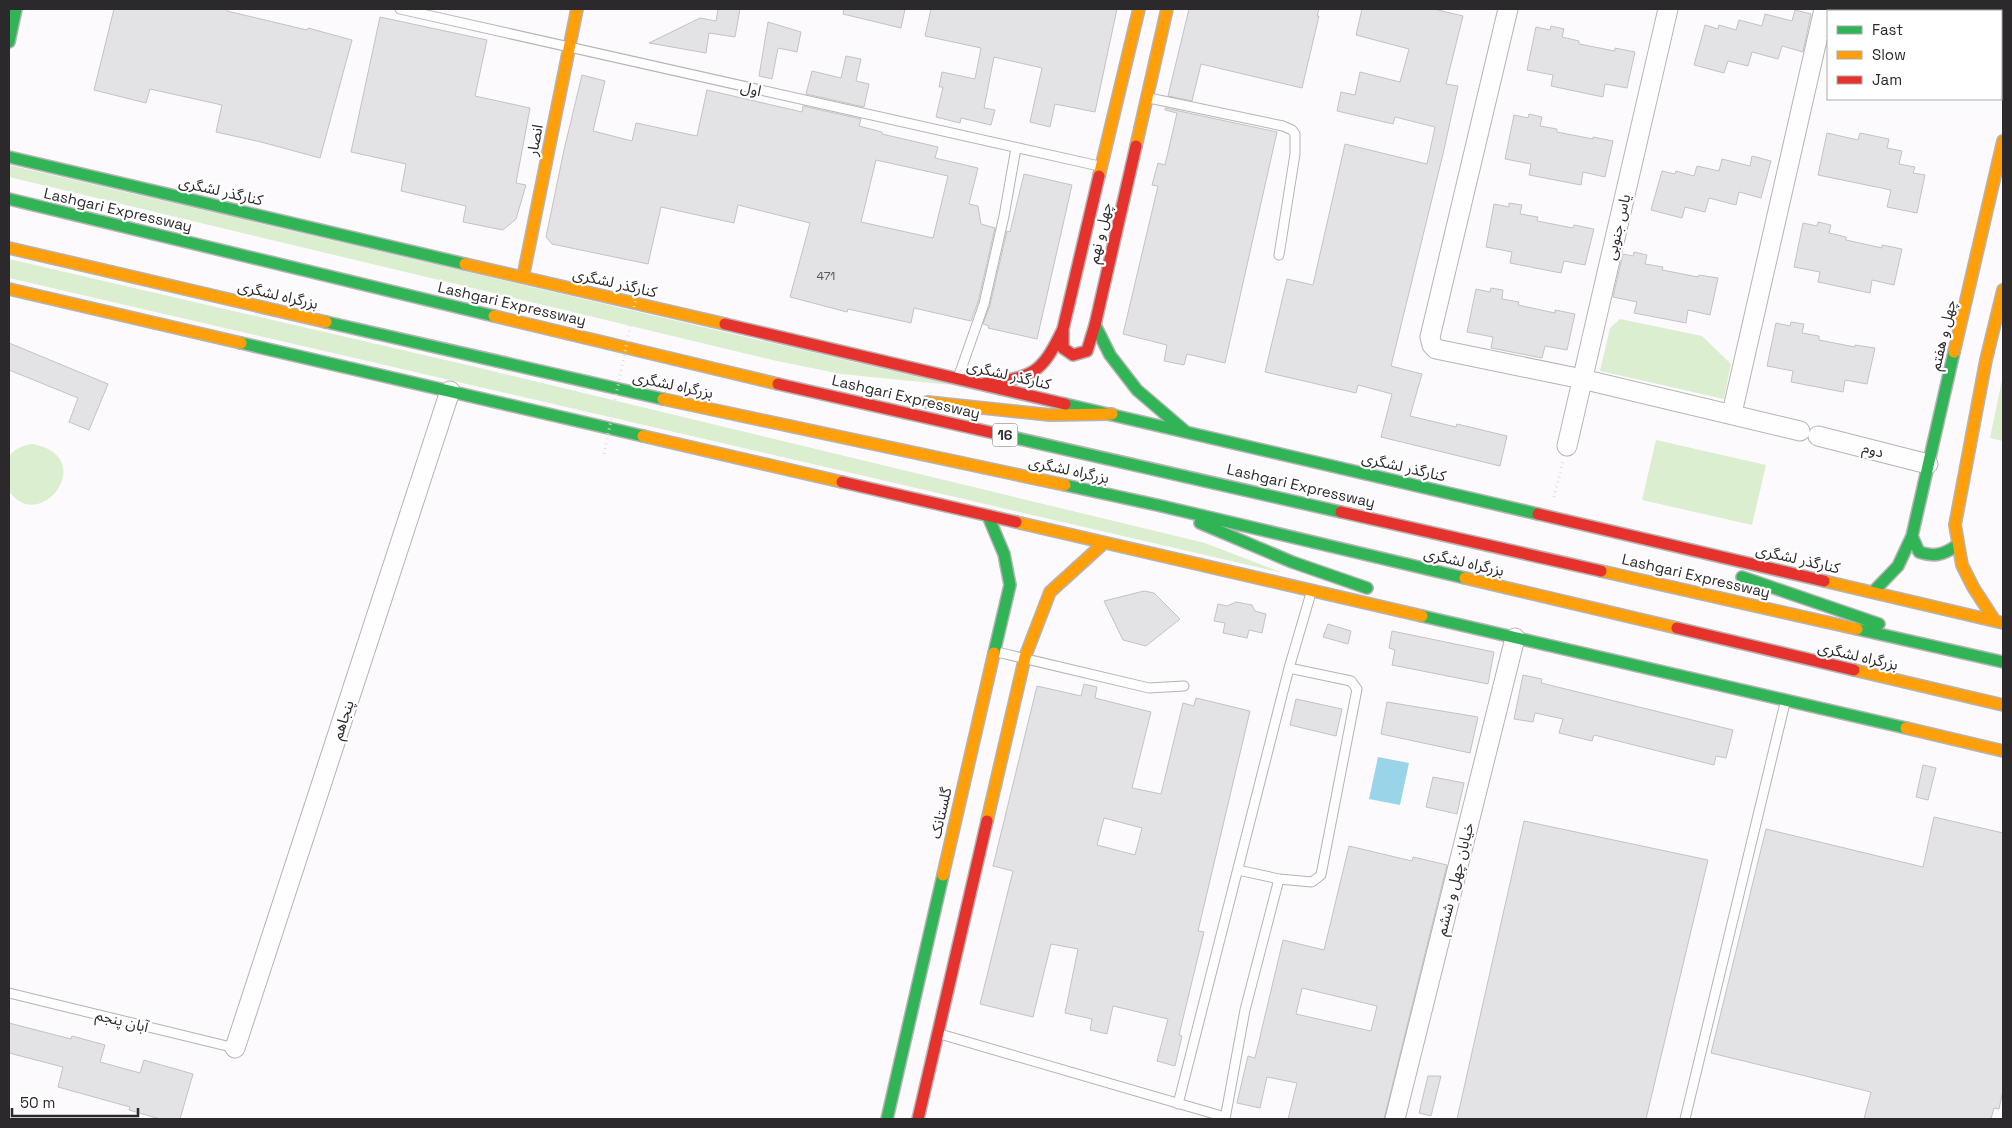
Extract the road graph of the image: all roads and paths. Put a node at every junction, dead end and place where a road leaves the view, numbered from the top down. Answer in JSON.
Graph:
{"nodes":[{"id":1,"x":16,"y":9,"type":"edge"},
{"id":2,"x":400,"y":9,"type":"edge"},
{"id":3,"x":577,"y":9,"type":"edge"},
{"id":4,"x":1139,"y":9,"type":"edge"},
{"id":5,"x":1167,"y":9,"type":"edge"},
{"id":6,"x":1508,"y":9,"type":"edge"},
{"id":7,"x":1668,"y":9,"type":"edge"},
{"id":8,"x":1824,"y":9,"type":"edge"},
{"id":9,"x":9,"y":42,"type":"edge"},
{"id":10,"x":569,"y":48,"type":"junction"},
{"id":11,"x":1147,"y":98,"type":"junction"},
{"id":12,"x":2003,"y":141,"type":"edge"},
{"id":13,"x":1016,"y":148,"type":"junction"},
{"id":14,"x":2002,"y":154,"type":"edge"},
{"id":15,"x":9,"y":157,"type":"edge"},
{"id":16,"x":1102,"y":167,"type":"junction"},
{"id":17,"x":9,"y":199,"type":"edge"},
{"id":18,"x":9,"y":248,"type":"edge"},
{"id":19,"x":1279,"y":254,"type":"dead end"},
{"id":20,"x":523,"y":277,"type":"junction"},
{"id":21,"x":640,"y":278,"type":"dead end"},
{"id":22,"x":9,"y":289,"type":"edge"},
{"id":23,"x":2003,"y":290,"type":"edge"},
{"id":24,"x":1094,"y":326,"type":"junction"},
{"id":25,"x":1063,"y":329,"type":"junction"},
{"id":26,"x":957,"y":378,"type":"junction"},
{"id":27,"x":1582,"y":379,"type":"junction"},
{"id":28,"x":983,"y":384,"type":"junction"},
{"id":29,"x":796,"y":387,"type":"junction"},
{"id":30,"x":450,"y":391,"type":"junction"},
{"id":31,"x":894,"y":398,"type":"dead end"},
{"id":32,"x":913,"y":400,"type":"dead end"},
{"id":33,"x":1732,"y":413,"type":"junction"},
{"id":34,"x":1112,"y":414,"type":"junction"},
{"id":35,"x":1186,"y":432,"type":"junction"},
{"id":36,"x":1567,"y":446,"type":"joint"},
{"id":37,"x":604,"y":454,"type":"dead end"},
{"id":38,"x":1928,"y":464,"type":"junction"},
{"id":39,"x":1157,"y":504,"type":"junction"},
{"id":40,"x":988,"y":516,"type":"junction"},
{"id":41,"x":1550,"y":517,"type":"junction"},
{"id":42,"x":1592,"y":526,"type":"junction"},
{"id":43,"x":1912,"y":536,"type":"junction"},
{"id":44,"x":1104,"y":543,"type":"junction"},
{"id":45,"x":1956,"y":546,"type":"junction"},
{"id":46,"x":1705,"y":565,"type":"dead end"},
{"id":47,"x":1733,"y":574,"type":"dead end"},
{"id":48,"x":1311,"y":591,"type":"junction"},
{"id":49,"x":1375,"y":591,"type":"dead end"},
{"id":50,"x":1873,"y":592,"type":"junction"},
{"id":51,"x":1393,"y":598,"type":"dead end"},
{"id":52,"x":1999,"y":622,"type":"edge"},
{"id":53,"x":1493,"y":633,"type":"junction"},
{"id":54,"x":1515,"y":638,"type":"junction"},
{"id":55,"x":1959,"y":651,"type":"junction"},
{"id":56,"x":994,"y":652,"type":"junction"},
{"id":57,"x":1024,"y":657,"type":"junction"},
{"id":58,"x":2003,"y":662,"type":"edge"},
{"id":59,"x":1288,"y":668,"type":"junction"},
{"id":60,"x":1184,"y":686,"type":"dead end"},
{"id":61,"x":1785,"y":701,"type":"junction"},
{"id":62,"x":2003,"y":705,"type":"edge"},
{"id":63,"x":2003,"y":751,"type":"edge"},
{"id":64,"x":1238,"y":870,"type":"junction"},
{"id":65,"x":1279,"y":879,"type":"junction"},
{"id":66,"x":9,"y":993,"type":"edge"},
{"id":67,"x":938,"y":1033,"type":"junction"},
{"id":68,"x":236,"y":1048,"type":"joint"},
{"id":69,"x":1178,"y":1104,"type":"junction"},
{"id":70,"x":1225,"y":1118,"type":"edge"},
{"id":71,"x":887,"y":1119,"type":"edge"},
{"id":72,"x":918,"y":1119,"type":"edge"},
{"id":73,"x":1395,"y":1119,"type":"edge"},
{"id":74,"x":1685,"y":1119,"type":"edge"}],
"edges":[{"from":1,"to":9,"type":"main road"},
{"from":2,"to":10,"type":"lane","name":"اول"},
{"from":3,"to":10,"type":"main road","name":"انصار"},
{"from":4,"to":16,"type":"main road","name":"چهل و نهم"},
{"from":5,"to":11,"type":"main road","name":"چهل و نهم"},
{"from":6,"to":27,"type":"street","name":"دوم"},
{"from":7,"to":27,"type":"street","name":"یاس جنوبی"},
{"from":8,"to":33,"type":"street"},
{"from":10,"to":13,"type":"lane","name":"اول"},
{"from":10,"to":20,"type":"main road","name":"انصار"},
{"from":11,"to":19,"type":"lane"},
{"from":11,"to":24,"type":"main road","name":"چهل و نهم"},
{"from":12,"to":14,"type":"main road","name":"چهل و هفتم"},
{"from":13,"to":16,"type":"lane","name":"اول"},
{"from":13,"to":26,"type":"lane"},
{"from":14,"to":38,"type":"main road","name":"چهل و هفتم"},
{"from":15,"to":20,"type":"main road","name":"کنارگذر لشگری"},
{"from":16,"to":25,"type":"main road","name":"چهل و نهم"},
{"from":17,"to":29,"type":"main road","name":"Lashgari Expressway","number":"16"},
{"from":18,"to":39,"type":"main road","name":"بزرگراه لشگری","number":"16"},
{"from":20,"to":26,"type":"main road","name":"کنارگذر لشگری"},
{"from":21,"to":37,"type":"path","bridge":true},
{"from":22,"to":30,"type":"main road"},
{"from":23,"to":45,"type":"main road"},
{"from":24,"to":25,"type":"main road","name":"چهل و نهم"},
{"from":24,"to":35,"type":"main road"},
{"from":25,"to":28,"type":"main road","name":"چهل و نهم"},
{"from":26,"to":28,"type":"main road","name":"کنارگذر لشگری"},
{"from":27,"to":33,"type":"street","name":"دوم"},
{"from":27,"to":36,"type":"street","name":"یاس جنوبی"},
{"from":28,"to":34,"type":"main road","name":"کنارگذر لشگری"},
{"from":29,"to":31,"type":"main road"},
{"from":29,"to":55,"type":"main road","name":"Lashgari Expressway","number":"16"},
{"from":30,"to":40,"type":"main road"},
{"from":30,"to":68,"type":"street","name":"پنجاهم"},
{"from":32,"to":34,"type":"main road"},
{"from":33,"to":38,"type":"street","name":"دوم"},
{"from":34,"to":35,"type":"main road","name":"کنارگذر لشگری"},
{"from":35,"to":41,"type":"main road","name":"کنارگذر لشگری"},
{"from":36,"to":41,"type":"path"},
{"from":38,"to":43,"type":"main road","name":"چهل و هفتم"},
{"from":39,"to":49,"type":"main road"},
{"from":39,"to":62,"type":"main road","name":"بزرگراه لشگری","number":"16"},
{"from":40,"to":44,"type":"main road"},
{"from":40,"to":56,"type":"main road","name":"گلستانک"},
{"from":41,"to":42,"type":"main road","name":"کنارگذر لشگری"},
{"from":42,"to":46,"type":"main road"},
{"from":42,"to":50,"type":"main road","name":"کنارگذر لشگری"},
{"from":43,"to":45,"type":"main road"},
{"from":43,"to":50,"type":"main road","name":"چهل و هفتم"},
{"from":44,"to":48,"type":"main road"},
{"from":44,"to":57,"type":"main road"},
{"from":45,"to":52,"type":"main road"},
{"from":47,"to":55,"type":"main road"},
{"from":48,"to":53,"type":"main road"},
{"from":48,"to":59,"type":"lane"},
{"from":50,"to":52,"type":"main road","name":"کنارگذر لشگری"},
{"from":51,"to":53,"type":"main road"},
{"from":53,"to":54,"type":"main road"},
{"from":54,"to":61,"type":"main road"},
{"from":54,"to":73,"type":"street","name":"خیابان چهل و ششم"},
{"from":55,"to":58,"type":"main road","name":"Lashgari Expressway","number":"16"},
{"from":56,"to":57,"type":"lane"},
{"from":56,"to":71,"type":"main road","name":"گلستانک"},
{"from":57,"to":60,"type":"lane"},
{"from":57,"to":67,"type":"main road"},
{"from":59,"to":64,"type":"lane"},
{"from":59,"to":65,"type":"lane"},
{"from":61,"to":63,"type":"main road"},
{"from":61,"to":74,"type":"lane"},
{"from":64,"to":65,"type":"lane"},
{"from":64,"to":69,"type":"lane"},
{"from":65,"to":70,"type":"lane"},
{"from":66,"to":68,"type":"lane","name":"آبان پنجم"},
{"from":67,"to":69,"type":"lane"},
{"from":67,"to":72,"type":"main road"},
{"from":69,"to":70,"type":"lane"}]}
